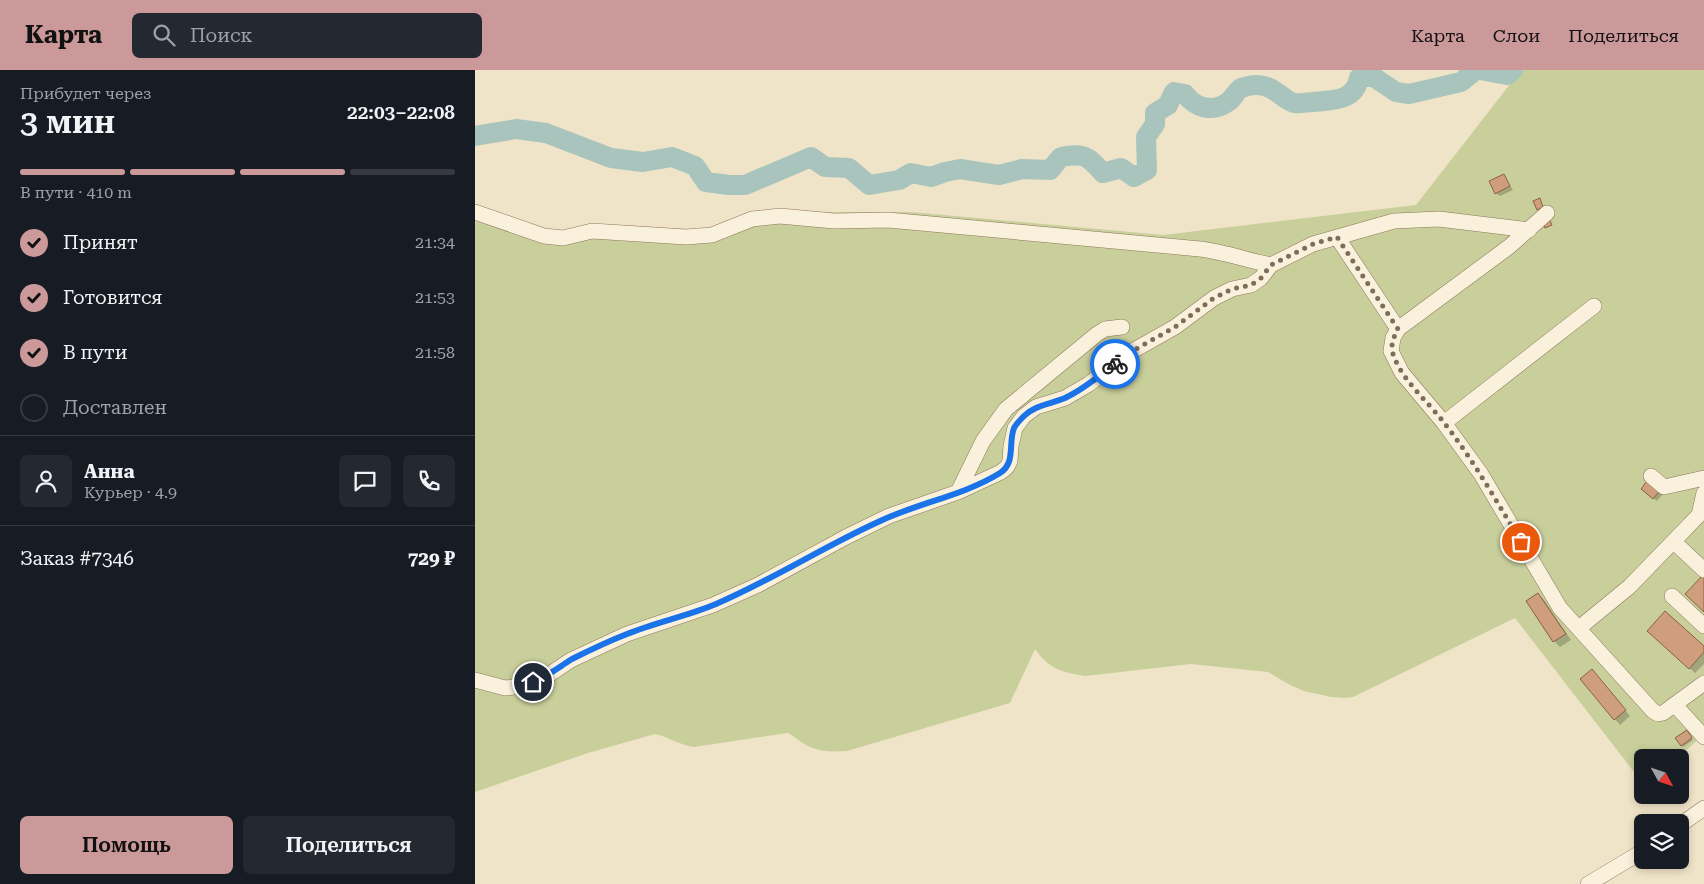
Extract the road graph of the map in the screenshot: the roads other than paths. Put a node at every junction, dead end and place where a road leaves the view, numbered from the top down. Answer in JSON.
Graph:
{"nodes":[{"id":1,"x":475,"y":212,"type":"edge"},
{"id":2,"x":1547,"y":213,"type":"dead end"},
{"id":3,"x":1529,"y":230,"type":"junction"},
{"id":4,"x":1337,"y":237,"type":"junction"},
{"id":5,"x":1271,"y":265,"type":"junction"},
{"id":6,"x":1594,"y":306,"type":"dead end"},
{"id":7,"x":1122,"y":327,"type":"dead end"},
{"id":8,"x":1398,"y":329,"type":"junction"},
{"id":9,"x":1445,"y":423,"type":"junction"},
{"id":10,"x":1651,"y":476,"type":"dead end"},
{"id":11,"x":1704,"y":478,"type":"edge"},
{"id":12,"x":959,"y":492,"type":"junction"},
{"id":13,"x":1704,"y":493,"type":"edge"},
{"id":14,"x":1674,"y":542,"type":"junction"},
{"id":15,"x":1704,"y":570,"type":"edge"},
{"id":16,"x":1672,"y":596,"type":"dead end"},
{"id":17,"x":1704,"y":626,"type":"edge"},
{"id":18,"x":1579,"y":628,"type":"junction"},
{"id":19,"x":475,"y":680,"type":"edge"},
{"id":20,"x":1704,"y":683,"type":"edge"},
{"id":21,"x":1675,"y":705,"type":"junction"},
{"id":22,"x":1704,"y":737,"type":"edge"},
{"id":23,"x":1704,"y":808,"type":"edge"},
{"id":24,"x":1689,"y":819,"type":"edge"},
{"id":25,"x":1634,"y":856,"type":"edge"},
{"id":26,"x":1588,"y":884,"type":"edge"}],
"edges":[{"from":1,"to":5,"type":"street"},
{"from":2,"to":3,"type":"street"},
{"from":3,"to":4,"type":"street"},
{"from":3,"to":8,"type":"street"},
{"from":4,"to":5,"type":"street"},
{"from":4,"to":8,"type":"street"},
{"from":5,"to":12,"type":"street"},
{"from":6,"to":9,"type":"street"},
{"from":7,"to":12,"type":"street"},
{"from":8,"to":9,"type":"street"},
{"from":9,"to":18,"type":"street"},
{"from":10,"to":11,"type":"street"},
{"from":12,"to":19,"type":"street"},
{"from":13,"to":14,"type":"street"},
{"from":14,"to":15,"type":"street"},
{"from":14,"to":18,"type":"street"},
{"from":16,"to":17,"type":"street"},
{"from":18,"to":21,"type":"street"},
{"from":20,"to":21,"type":"street"},
{"from":21,"to":22,"type":"street"},
{"from":23,"to":24,"type":"street"},
{"from":25,"to":26,"type":"street"}]}
